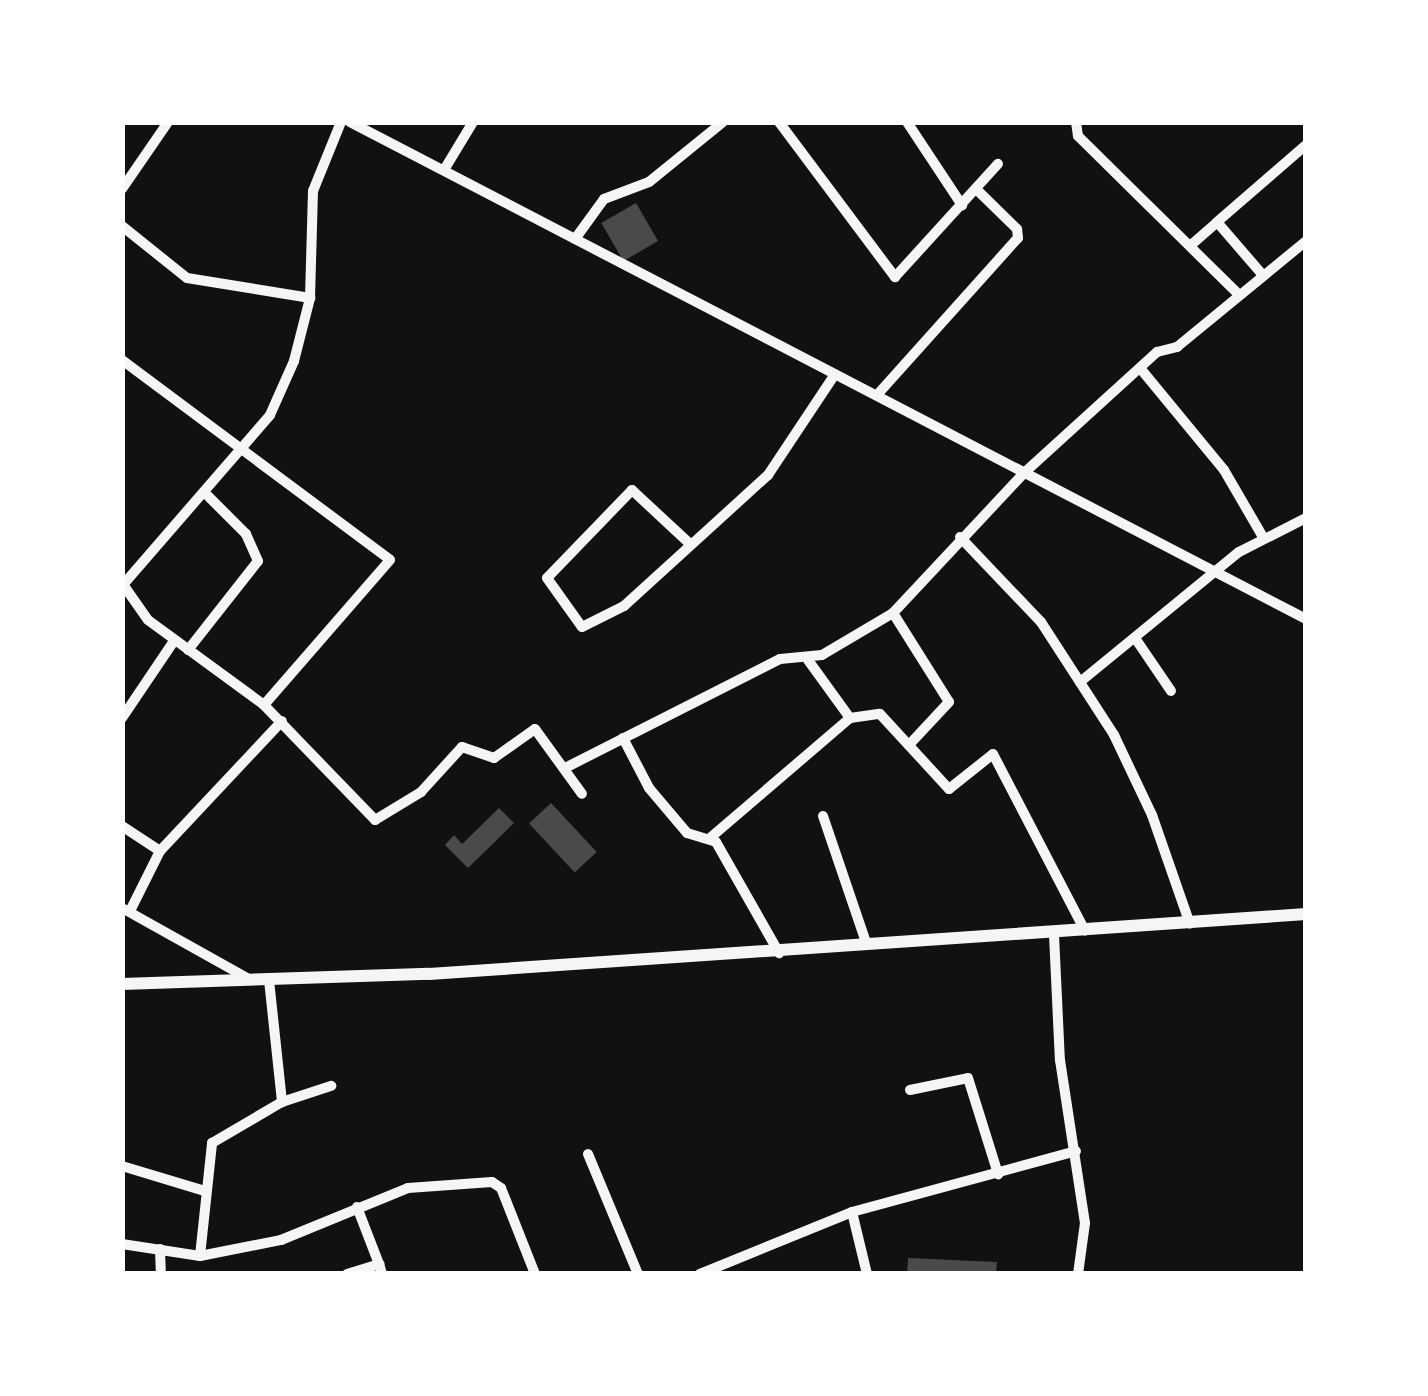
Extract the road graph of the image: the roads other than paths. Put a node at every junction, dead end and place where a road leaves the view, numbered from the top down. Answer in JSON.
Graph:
{"nodes":[{"id":1,"x":168,"y":122,"type":"edge"},
{"id":2,"x":340,"y":122,"type":"edge"},
{"id":3,"x":350,"y":122,"type":"edge"},
{"id":4,"x":473,"y":122,"type":"edge"},
{"id":5,"x":723,"y":122,"type":"edge"},
{"id":6,"x":779,"y":122,"type":"edge"},
{"id":7,"x":907,"y":122,"type":"edge"},
{"id":8,"x":1076,"y":122,"type":"edge"},
{"id":9,"x":1306,"y":144,"type":"edge"},
{"id":10,"x":998,"y":164,"type":"dead end"},
{"id":11,"x":444,"y":170,"type":"junction"},
{"id":12,"x":122,"y":188,"type":"edge"},
{"id":13,"x":976,"y":189,"type":"junction"},
{"id":14,"x":962,"y":205,"type":"junction"},
{"id":15,"x":1217,"y":222,"type":"junction"},
{"id":16,"x":122,"y":226,"type":"edge"},
{"id":17,"x":576,"y":239,"type":"junction"},
{"id":18,"x":1306,"y":241,"type":"edge"},
{"id":19,"x":1191,"y":245,"type":"junction"},
{"id":20,"x":1261,"y":273,"type":"junction"},
{"id":21,"x":1236,"y":292,"type":"junction"},
{"id":22,"x":310,"y":298,"type":"junction"},
{"id":23,"x":122,"y":360,"type":"edge"},
{"id":24,"x":1140,"y":368,"type":"junction"},
{"id":25,"x":835,"y":374,"type":"junction"},
{"id":26,"x":877,"y":396,"type":"junction"},
{"id":27,"x":241,"y":453,"type":"junction"},
{"id":28,"x":1024,"y":473,"type":"junction"},
{"id":29,"x":205,"y":493,"type":"junction"},
{"id":30,"x":1306,"y":518,"type":"edge"},
{"id":31,"x":960,"y":537,"type":"junction"},
{"id":32,"x":1263,"y":538,"type":"junction"},
{"id":33,"x":689,"y":542,"type":"junction"},
{"id":34,"x":1215,"y":572,"type":"junction"},
{"id":35,"x":123,"y":584,"type":"edge"},
{"id":36,"x":894,"y":613,"type":"junction"},
{"id":37,"x":1306,"y":619,"type":"edge"},
{"id":38,"x":1135,"y":638,"type":"junction"},
{"id":39,"x":174,"y":641,"type":"junction"},
{"id":40,"x":188,"y":650,"type":"junction"},
{"id":41,"x":808,"y":660,"type":"junction"},
{"id":42,"x":1080,"y":682,"type":"junction"},
{"id":43,"x":1171,"y":690,"type":"dead end"},
{"id":44,"x":264,"y":705,"type":"junction"},
{"id":45,"x":122,"y":718,"type":"edge"},
{"id":46,"x":850,"y":718,"type":"junction"},
{"id":47,"x":282,"y":721,"type":"junction"},
{"id":48,"x":624,"y":738,"type":"junction"},
{"id":49,"x":909,"y":745,"type":"junction"},
{"id":50,"x":566,"y":768,"type":"junction"},
{"id":51,"x":582,"y":794,"type":"dead end"},
{"id":52,"x":824,"y":816,"type":"dead end"},
{"id":53,"x":122,"y":826,"type":"edge"},
{"id":54,"x":710,"y":838,"type":"junction"},
{"id":55,"x":160,"y":851,"type":"junction"},
{"id":56,"x":126,"y":909,"type":"edge"},
{"id":57,"x":1306,"y":914,"type":"edge"},
{"id":58,"x":1190,"y":924,"type":"junction"},
{"id":59,"x":1084,"y":931,"type":"junction"},
{"id":60,"x":1054,"y":934,"type":"junction"},
{"id":61,"x":867,"y":946,"type":"junction"},
{"id":62,"x":779,"y":952,"type":"junction"},
{"id":63,"x":249,"y":979,"type":"junction"},
{"id":64,"x":269,"y":980,"type":"junction"},
{"id":65,"x":122,"y":984,"type":"edge"},
{"id":66,"x":331,"y":1086,"type":"dead end"},
{"id":67,"x":910,"y":1090,"type":"dead end"},
{"id":68,"x":282,"y":1102,"type":"junction"},
{"id":69,"x":1076,"y":1152,"type":"junction"},
{"id":70,"x":588,"y":1154,"type":"dead end"},
{"id":71,"x":122,"y":1166,"type":"edge"},
{"id":72,"x":998,"y":1174,"type":"junction"},
{"id":73,"x":205,"y":1191,"type":"junction"},
{"id":74,"x":357,"y":1206,"type":"junction"},
{"id":75,"x":852,"y":1212,"type":"junction"},
{"id":76,"x":122,"y":1244,"type":"edge"},
{"id":77,"x":160,"y":1249,"type":"junction"},
{"id":78,"x":200,"y":1256,"type":"junction"},
{"id":79,"x":726,"y":1260,"type":"junction"},
{"id":80,"x":380,"y":1269,"type":"edge"},
{"id":81,"x":161,"y":1274,"type":"edge"},
{"id":82,"x":347,"y":1274,"type":"edge"},
{"id":83,"x":536,"y":1274,"type":"edge"},
{"id":84,"x":638,"y":1274,"type":"edge"},
{"id":85,"x":700,"y":1274,"type":"edge"},
{"id":86,"x":731,"y":1274,"type":"edge"},
{"id":87,"x":866,"y":1274,"type":"edge"},
{"id":88,"x":1078,"y":1274,"type":"edge"}],
"edges":[{"from":1,"to":12,"type":"street"},
{"from":2,"to":22,"type":"street"},
{"from":3,"to":11,"type":"street"},
{"from":4,"to":11,"type":"street"},
{"from":5,"to":17,"type":"street"},
{"from":6,"to":14,"type":"street"},
{"from":7,"to":14,"type":"street"},
{"from":8,"to":19,"type":"street"},
{"from":9,"to":15,"type":"street"},
{"from":10,"to":13,"type":"street"},
{"from":11,"to":17,"type":"street"},
{"from":13,"to":14,"type":"street"},
{"from":13,"to":26,"type":"street"},
{"from":15,"to":19,"type":"street"},
{"from":15,"to":20,"type":"street"},
{"from":16,"to":22,"type":"street"},
{"from":17,"to":25,"type":"street"},
{"from":18,"to":20,"type":"street"},
{"from":19,"to":21,"type":"street"},
{"from":20,"to":21,"type":"street"},
{"from":21,"to":24,"type":"street"},
{"from":22,"to":27,"type":"street"},
{"from":23,"to":27,"type":"street"},
{"from":24,"to":28,"type":"street"},
{"from":24,"to":32,"type":"street"},
{"from":25,"to":26,"type":"street"},
{"from":25,"to":33,"type":"street"},
{"from":26,"to":28,"type":"street"},
{"from":27,"to":29,"type":"street"},
{"from":27,"to":44,"type":"street"},
{"from":28,"to":31,"type":"street"},
{"from":28,"to":34,"type":"street"},
{"from":29,"to":35,"type":"street"},
{"from":29,"to":40,"type":"street"},
{"from":30,"to":32,"type":"street"},
{"from":31,"to":36,"type":"street"},
{"from":31,"to":42,"type":"street"},
{"from":32,"to":34,"type":"street"},
{"from":33,"to":33,"type":"street"},
{"from":34,"to":37,"type":"street"},
{"from":34,"to":38,"type":"street"},
{"from":35,"to":39,"type":"street"},
{"from":36,"to":41,"type":"street"},
{"from":36,"to":49,"type":"street"},
{"from":38,"to":42,"type":"street"},
{"from":38,"to":43,"type":"street"},
{"from":39,"to":40,"type":"street"},
{"from":39,"to":45,"type":"street"},
{"from":40,"to":44,"type":"street"},
{"from":41,"to":46,"type":"street"},
{"from":41,"to":48,"type":"street"},
{"from":42,"to":58,"type":"street"},
{"from":44,"to":47,"type":"street"},
{"from":46,"to":49,"type":"street"},
{"from":46,"to":54,"type":"street"},
{"from":47,"to":50,"type":"street"},
{"from":47,"to":55,"type":"street"},
{"from":48,"to":50,"type":"street"},
{"from":48,"to":54,"type":"street"},
{"from":49,"to":59,"type":"street"},
{"from":50,"to":51,"type":"street"},
{"from":52,"to":61,"type":"street"},
{"from":53,"to":55,"type":"street"},
{"from":54,"to":62,"type":"street"},
{"from":55,"to":56,"type":"street"},
{"from":56,"to":63,"type":"street"},
{"from":57,"to":58,"type":"street"},
{"from":58,"to":59,"type":"street"},
{"from":59,"to":60,"type":"street"},
{"from":60,"to":61,"type":"street"},
{"from":60,"to":69,"type":"street"},
{"from":61,"to":62,"type":"street"},
{"from":62,"to":64,"type":"street"},
{"from":63,"to":64,"type":"street"},
{"from":63,"to":65,"type":"street"},
{"from":64,"to":68,"type":"street"},
{"from":66,"to":68,"type":"street"},
{"from":67,"to":72,"type":"street"},
{"from":68,"to":73,"type":"street"},
{"from":69,"to":72,"type":"street"},
{"from":69,"to":88,"type":"street"},
{"from":70,"to":84,"type":"street"},
{"from":71,"to":73,"type":"street"},
{"from":72,"to":75,"type":"street"},
{"from":73,"to":78,"type":"street"},
{"from":74,"to":78,"type":"street"},
{"from":74,"to":80,"type":"street"},
{"from":74,"to":83,"type":"street"},
{"from":75,"to":79,"type":"street"},
{"from":75,"to":87,"type":"street"},
{"from":76,"to":77,"type":"street"},
{"from":77,"to":78,"type":"street"},
{"from":77,"to":81,"type":"street"},
{"from":79,"to":85,"type":"street"},
{"from":79,"to":86,"type":"street"},
{"from":80,"to":82,"type":"street"}]}
